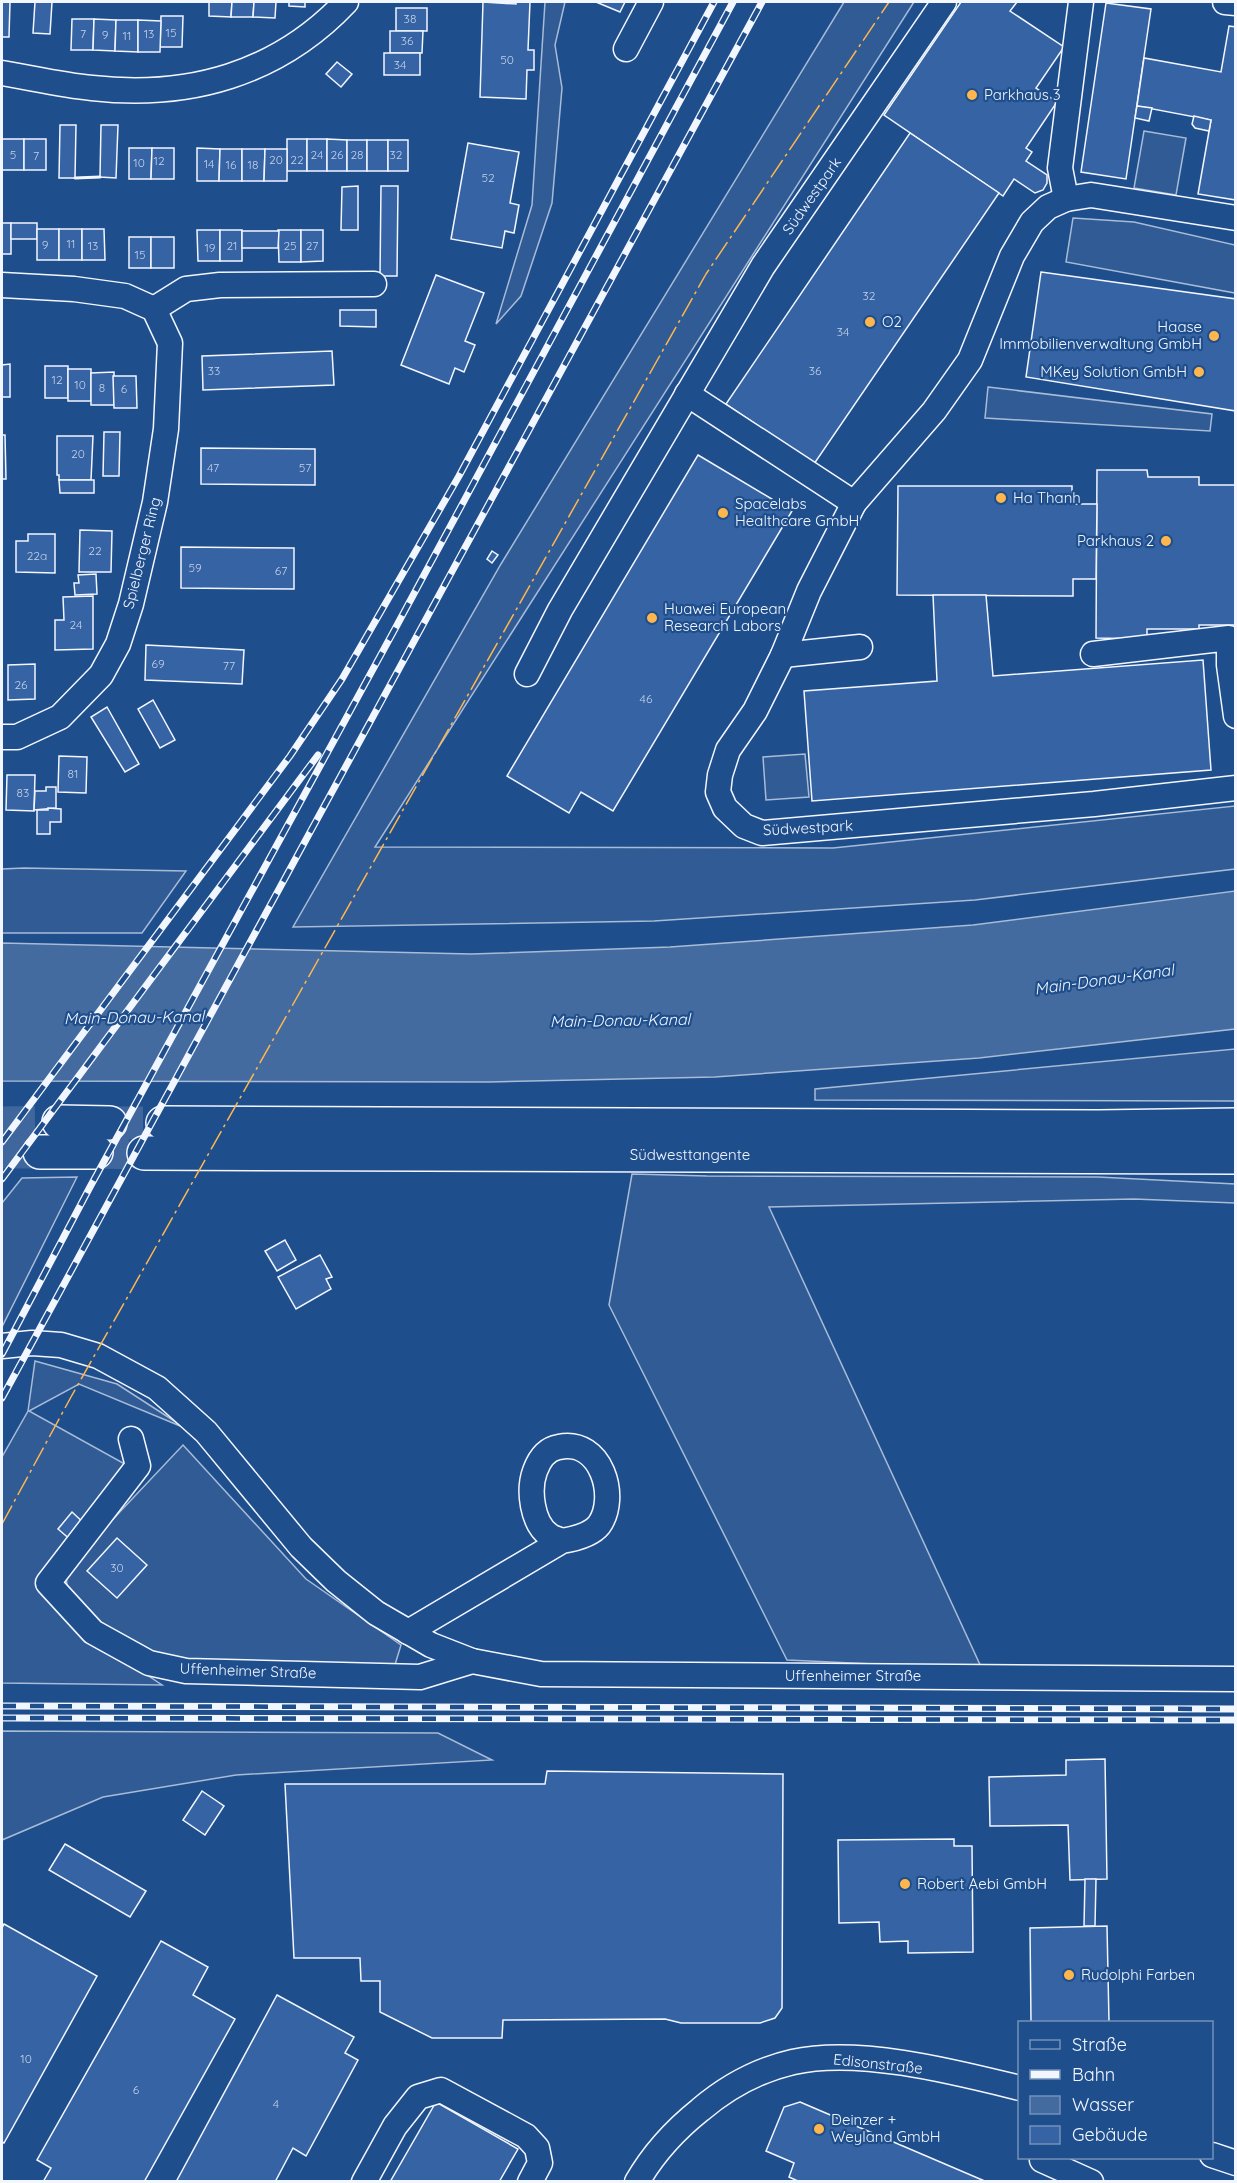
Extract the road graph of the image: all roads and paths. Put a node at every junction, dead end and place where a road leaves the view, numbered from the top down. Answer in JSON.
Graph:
{"nodes":[{"id":1,"x":346,"y":2,"type":"edge"},
{"id":2,"x":651,"y":2,"type":"edge"},
{"id":3,"x":944,"y":2,"type":"edge"},
{"id":4,"x":1081,"y":2,"type":"edge"},
{"id":5,"x":1225,"y":2,"type":"edge"},
{"id":6,"x":1236,"y":3,"type":"edge"},
{"id":7,"x":626,"y":49,"type":"dead end"},
{"id":8,"x":2,"y":73,"type":"edge"},
{"id":9,"x":1066,"y":199,"type":"junction"},
{"id":10,"x":1236,"y":218,"type":"edge"},
{"id":11,"x":374,"y":284,"type":"dead end"},
{"id":12,"x":2,"y":285,"type":"edge"},
{"id":13,"x":154,"y":309,"type":"junction"},
{"id":14,"x":687,"y":394,"type":"junction"},
{"id":15,"x":854,"y":503,"type":"junction"},
{"id":16,"x":860,"y":647,"type":"dead end"},
{"id":17,"x":1093,"y":654,"type":"dead end"},
{"id":18,"x":783,"y":655,"type":"junction"},
{"id":19,"x":527,"y":674,"type":"dead end"},
{"id":20,"x":1236,"y":716,"type":"edge"},
{"id":21,"x":2,"y":737,"type":"edge"},
{"id":22,"x":1236,"y":788,"type":"edge"},
{"id":23,"x":1236,"y":1117,"type":"edge"},
{"id":24,"x":58,"y":1122,"type":"tunnel mouth"},
{"id":25,"x":110,"y":1123,"type":"tunnel mouth"},
{"id":26,"x":163,"y":1123,"type":"tunnel mouth"},
{"id":27,"x":1236,"y":1125,"type":"edge"},
{"id":28,"x":1159,"y":1126,"type":"junction"},
{"id":29,"x":40,"y":1152,"type":"tunnel mouth"},
{"id":30,"x":96,"y":1152,"type":"tunnel mouth"},
{"id":31,"x":144,"y":1153,"type":"tunnel mouth"},
{"id":32,"x":1236,"y":1157,"type":"edge"},
{"id":33,"x":1199,"y":1158,"type":"junction"},
{"id":34,"x":1236,"y":1168,"type":"edge"},
{"id":35,"x":2,"y":1346,"type":"edge"},
{"id":36,"x":131,"y":1439,"type":"dead end"},
{"id":37,"x":562,"y":1541,"type":"dead end"},
{"id":38,"x":408,"y":1632,"type":"junction"},
{"id":39,"x":472,"y":1661,"type":"junction"},
{"id":40,"x":1236,"y":1679,"type":"edge"},
{"id":41,"x":1018,"y":2088,"type":"edge"},
{"id":42,"x":1213,"y":2155,"type":"edge"},
{"id":43,"x":1236,"y":2163,"type":"edge"},
{"id":44,"x":1040,"y":2166,"type":"edge"},
{"id":45,"x":364,"y":2181,"type":"edge"},
{"id":46,"x":530,"y":2181,"type":"edge"},
{"id":47,"x":637,"y":2181,"type":"edge"},
{"id":48,"x":1091,"y":2181,"type":"edge"}],
"edges":[{"from":1,"to":8,"type":"street"},
{"from":2,"to":7,"type":"street"},
{"from":3,"to":14,"type":"street","name":"Südwestpark"},
{"from":4,"to":9,"type":"street"},
{"from":5,"to":6,"type":"street"},
{"from":9,"to":10,"type":"street","name":"Südwestpark"},
{"from":9,"to":15,"type":"street","name":"Südwestpark"},
{"from":11,"to":13,"type":"street"},
{"from":12,"to":13,"type":"street"},
{"from":13,"to":21,"type":"street","name":"Spielberger Ring"},
{"from":14,"to":15,"type":"street"},
{"from":14,"to":19,"type":"street","name":"Südwestpark"},
{"from":15,"to":18,"type":"street","name":"Südwestpark"},
{"from":16,"to":18,"type":"street"},
{"from":17,"to":20,"type":"street"},
{"from":18,"to":22,"type":"street","name":"Südwestpark"},
{"from":23,"to":28,"type":"highway"},
{"from":24,"to":25,"type":"highway"},
{"from":26,"to":28,"type":"highway","name":"Südwesttangente"},
{"from":27,"to":28,"type":"highway","name":"Südwesttangente"},
{"from":29,"to":30,"type":"highway"},
{"from":31,"to":33,"type":"highway","name":"Südwesttangente"},
{"from":32,"to":33,"type":"highway","name":"Südwesttangente"},
{"from":33,"to":34,"type":"highway"},
{"from":35,"to":38,"type":"street","name":"Uffenheimer Straße"},
{"from":36,"to":39,"type":"street","name":"Uffenheimer Straße"},
{"from":37,"to":38,"type":"street"},
{"from":38,"to":39,"type":"street","name":"Uffenheimer Straße"},
{"from":39,"to":40,"type":"street","name":"Uffenheimer Straße"},
{"from":41,"to":47,"type":"street","name":"Edisonstraße"},
{"from":42,"to":43,"type":"street"},
{"from":44,"to":48,"type":"street"},
{"from":45,"to":46,"type":"street"}]}
